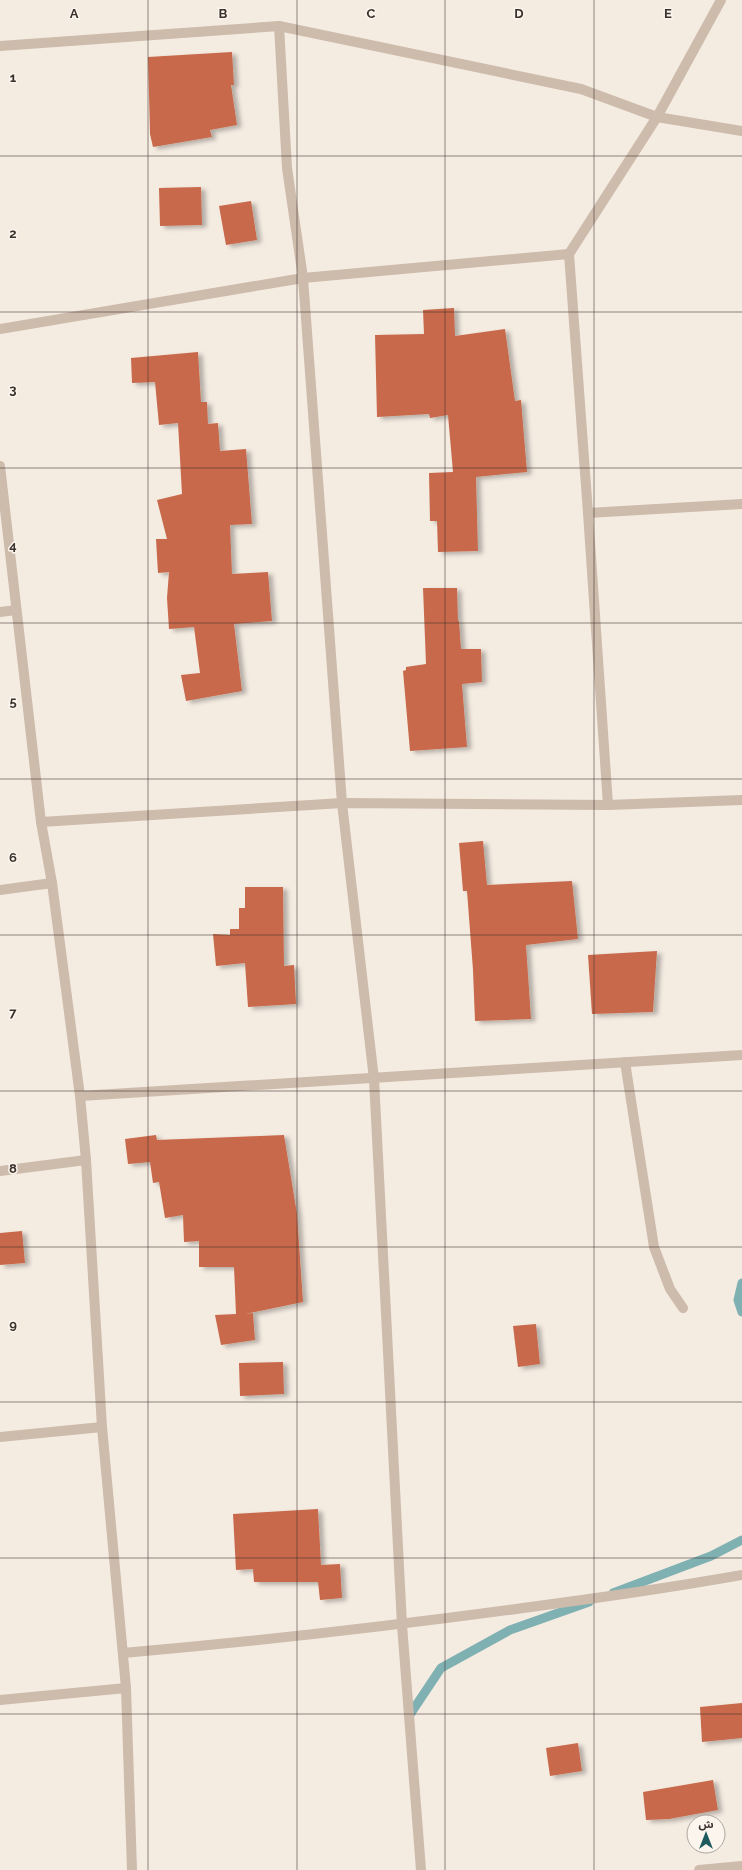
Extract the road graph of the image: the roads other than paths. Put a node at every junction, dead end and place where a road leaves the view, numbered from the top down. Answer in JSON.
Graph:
{"nodes":[{"id":1,"x":721,"y":0,"type":"edge"},
{"id":2,"x":279,"y":26,"type":"junction"},
{"id":3,"x":0,"y":46,"type":"edge"},
{"id":4,"x":657,"y":117,"type":"junction"},
{"id":5,"x":742,"y":131,"type":"edge"},
{"id":6,"x":569,"y":254,"type":"junction"},
{"id":7,"x":303,"y":278,"type":"junction"},
{"id":8,"x":0,"y":329,"type":"edge"},
{"id":9,"x":0,"y":466,"type":"edge"},
{"id":10,"x":742,"y":504,"type":"edge"},
{"id":11,"x":588,"y":513,"type":"junction"},
{"id":12,"x":16,"y":610,"type":"junction"},
{"id":13,"x":0,"y":612,"type":"edge"},
{"id":14,"x":742,"y":800,"type":"edge"},
{"id":15,"x":342,"y":803,"type":"junction"},
{"id":16,"x":608,"y":805,"type":"junction"},
{"id":17,"x":41,"y":822,"type":"junction"},
{"id":18,"x":52,"y":883,"type":"junction"},
{"id":19,"x":0,"y":890,"type":"edge"},
{"id":20,"x":742,"y":1056,"type":"edge"},
{"id":21,"x":625,"y":1062,"type":"junction"},
{"id":22,"x":374,"y":1079,"type":"junction"},
{"id":23,"x":80,"y":1096,"type":"junction"},
{"id":24,"x":86,"y":1160,"type":"junction"},
{"id":25,"x":0,"y":1171,"type":"edge"},
{"id":26,"x":683,"y":1308,"type":"dead end"},
{"id":27,"x":102,"y":1427,"type":"junction"},
{"id":28,"x":0,"y":1437,"type":"edge"},
{"id":29,"x":742,"y":1575,"type":"edge"},
{"id":30,"x":402,"y":1625,"type":"junction"},
{"id":31,"x":124,"y":1653,"type":"junction"},
{"id":32,"x":126,"y":1688,"type":"junction"},
{"id":33,"x":0,"y":1700,"type":"edge"},
{"id":34,"x":742,"y":1866,"type":"edge"},
{"id":35,"x":132,"y":1870,"type":"edge"},
{"id":36,"x":421,"y":1870,"type":"edge"},
{"id":37,"x":699,"y":1870,"type":"edge"}],
"edges":[{"from":1,"to":4,"type":"street"},
{"from":2,"to":3,"type":"street"},
{"from":2,"to":4,"type":"street"},
{"from":2,"to":7,"type":"street"},
{"from":4,"to":5,"type":"street"},
{"from":4,"to":6,"type":"street"},
{"from":6,"to":7,"type":"street"},
{"from":6,"to":11,"type":"street"},
{"from":7,"to":8,"type":"street"},
{"from":7,"to":15,"type":"street"},
{"from":9,"to":12,"type":"street"},
{"from":10,"to":11,"type":"street"},
{"from":11,"to":16,"type":"street"},
{"from":12,"to":13,"type":"street"},
{"from":12,"to":17,"type":"street"},
{"from":14,"to":16,"type":"street"},
{"from":15,"to":16,"type":"street"},
{"from":15,"to":17,"type":"street"},
{"from":15,"to":22,"type":"street"},
{"from":17,"to":18,"type":"street"},
{"from":18,"to":19,"type":"street"},
{"from":18,"to":23,"type":"street"},
{"from":20,"to":21,"type":"street"},
{"from":21,"to":22,"type":"street"},
{"from":21,"to":26,"type":"street"},
{"from":22,"to":23,"type":"street"},
{"from":22,"to":30,"type":"street"},
{"from":23,"to":24,"type":"street"},
{"from":24,"to":25,"type":"street"},
{"from":24,"to":27,"type":"street"},
{"from":27,"to":28,"type":"street"},
{"from":27,"to":31,"type":"street"},
{"from":29,"to":30,"type":"street"},
{"from":30,"to":31,"type":"street"},
{"from":30,"to":36,"type":"street"},
{"from":31,"to":32,"type":"street"},
{"from":32,"to":33,"type":"street"},
{"from":32,"to":35,"type":"street"},
{"from":34,"to":37,"type":"street"}]}
